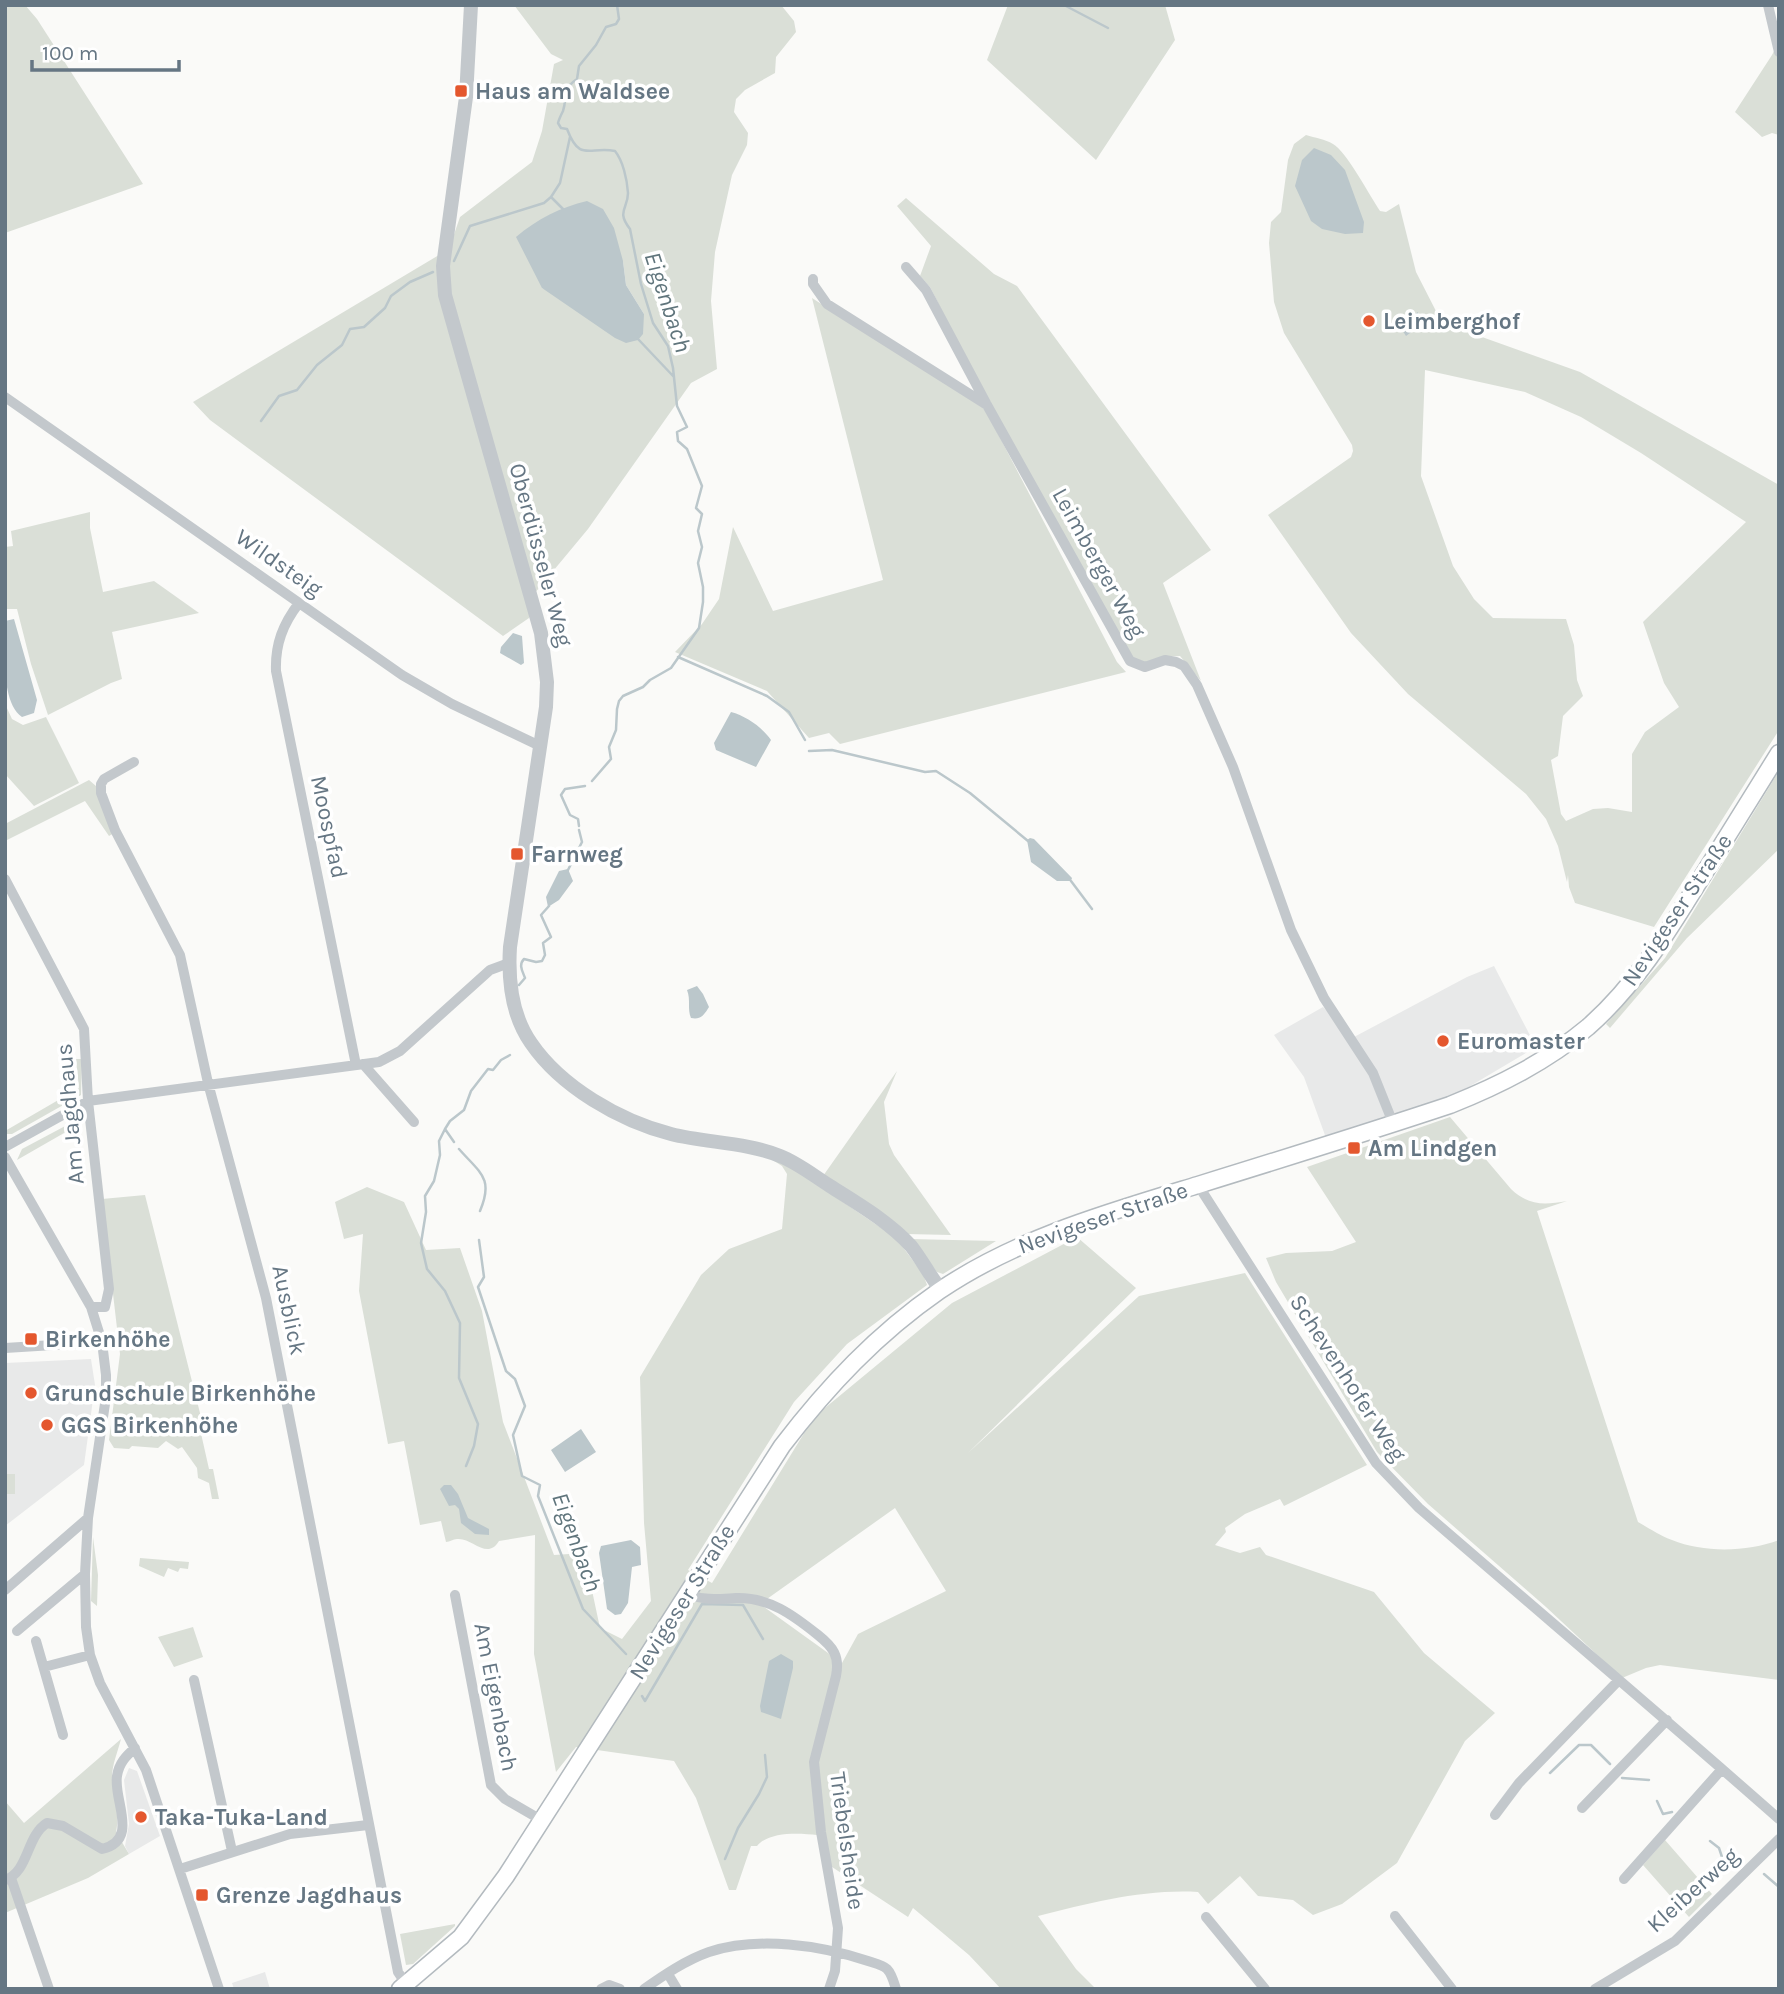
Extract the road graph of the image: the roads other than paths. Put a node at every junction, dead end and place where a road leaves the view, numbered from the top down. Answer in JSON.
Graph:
{"nodes":[{"id":1,"x":471,"y":5,"type":"edge"},
{"id":2,"x":1768,"y":5,"type":"edge"},
{"id":3,"x":1779,"y":52,"type":"edge"},
{"id":4,"x":905,"y":267,"type":"dead end"},
{"id":5,"x":813,"y":279,"type":"dead end"},
{"id":6,"x":5,"y":397,"type":"edge"},
{"id":7,"x":987,"y":405,"type":"junction"},
{"id":8,"x":299,"y":603,"type":"junction"},
{"id":9,"x":540,"y":747,"type":"junction"},
{"id":10,"x":1779,"y":753,"type":"edge"},
{"id":11,"x":134,"y":762,"type":"dead end"},
{"id":12,"x":5,"y":879,"type":"edge"},
{"id":13,"x":509,"y":963,"type":"junction"},
{"id":14,"x":360,"y":1064,"type":"junction"},
{"id":15,"x":208,"y":1083,"type":"junction"},
{"id":16,"x":88,"y":1101,"type":"junction"},
{"id":17,"x":414,"y":1122,"type":"dead end"},
{"id":18,"x":1393,"y":1123,"type":"junction"},
{"id":19,"x":5,"y":1147,"type":"edge"},
{"id":20,"x":5,"y":1157,"type":"edge"},
{"id":21,"x":1198,"y":1185,"type":"junction"},
{"id":22,"x":941,"y":1290,"type":"junction"},
{"id":23,"x":92,"y":1311,"type":"junction"},
{"id":24,"x":102,"y":1342,"type":"junction"},
{"id":25,"x":5,"y":1348,"type":"edge"},
{"id":26,"x":89,"y":1518,"type":"junction"},
{"id":27,"x":85,"y":1574,"type":"junction"},
{"id":28,"x":5,"y":1590,"type":"edge"},
{"id":29,"x":688,"y":1594,"type":"junction"},
{"id":30,"x":456,"y":1595,"type":"dead end"},
{"id":31,"x":17,"y":1631,"type":"dead end"},
{"id":32,"x":36,"y":1641,"type":"dead end"},
{"id":33,"x":90,"y":1655,"type":"junction"},
{"id":34,"x":44,"y":1667,"type":"junction"},
{"id":35,"x":194,"y":1680,"type":"dead end"},
{"id":36,"x":1619,"y":1681,"type":"junction"},
{"id":37,"x":1667,"y":1720,"type":"junction"},
{"id":38,"x":63,"y":1735,"type":"dead end"},
{"id":39,"x":135,"y":1748,"type":"junction"},
{"id":40,"x":1722,"y":1769,"type":"junction"},
{"id":41,"x":1582,"y":1808,"type":"dead end"},
{"id":42,"x":1495,"y":1815,"type":"dead end"},
{"id":43,"x":1779,"y":1819,"type":"edge"},
{"id":44,"x":543,"y":1821,"type":"junction"},
{"id":45,"x":368,"y":1825,"type":"junction"},
{"id":46,"x":1779,"y":1839,"type":"edge"},
{"id":47,"x":232,"y":1851,"type":"junction"},
{"id":48,"x":180,"y":1869,"type":"junction"},
{"id":49,"x":8,"y":1879,"type":"edge"},
{"id":50,"x":1624,"y":1879,"type":"dead end"},
{"id":51,"x":1395,"y":1916,"type":"dead end"},
{"id":52,"x":1206,"y":1917,"type":"dead end"},
{"id":53,"x":837,"y":1953,"type":"junction"},
{"id":54,"x":668,"y":1974,"type":"junction"},
{"id":55,"x":403,"y":1986,"type":"edge"},
{"id":56,"x":49,"y":1989,"type":"edge"},
{"id":57,"x":219,"y":1989,"type":"edge"},
{"id":58,"x":601,"y":1989,"type":"edge"},
{"id":59,"x":620,"y":1989,"type":"edge"},
{"id":60,"x":644,"y":1989,"type":"edge"},
{"id":61,"x":677,"y":1989,"type":"edge"},
{"id":62,"x":829,"y":1989,"type":"edge"},
{"id":63,"x":896,"y":1989,"type":"edge"},
{"id":64,"x":1265,"y":1989,"type":"edge"},
{"id":65,"x":1452,"y":1989,"type":"edge"},
{"id":66,"x":1595,"y":1989,"type":"edge"}],
"edges":[{"from":1,"to":9,"type":"street","name":"Oberdüsseler Weg"},
{"from":2,"to":3,"type":"street"},
{"from":4,"to":7,"type":"street"},
{"from":5,"to":7,"type":"street","name":"Leimberger Weg"},
{"from":6,"to":8,"type":"street","name":"Wildsteig"},
{"from":7,"to":18,"type":"street","name":"Leimberger Weg"},
{"from":8,"to":9,"type":"street","name":"Wildsteig"},
{"from":8,"to":14,"type":"street","name":"Moospfad"},
{"from":9,"to":13,"type":"street","name":"Oberdüsseler Weg"},
{"from":10,"to":18,"type":"main road","name":"Nevigeser Straße"},
{"from":11,"to":15,"type":"street","name":"Ausblick"},
{"from":12,"to":16,"type":"street","name":"Am Jagdhaus"},
{"from":13,"to":14,"type":"street"},
{"from":13,"to":22,"type":"street","name":"Oberdüsseler Weg"},
{"from":14,"to":15,"type":"street"},
{"from":14,"to":17,"type":"street"},
{"from":15,"to":16,"type":"street"},
{"from":15,"to":45,"type":"street","name":"Ausblick"},
{"from":16,"to":19,"type":"street"},
{"from":16,"to":23,"type":"street","name":"Am Jagdhaus"},
{"from":18,"to":21,"type":"main road","name":"Nevigeser Straße"},
{"from":20,"to":23,"type":"street"},
{"from":21,"to":22,"type":"main road","name":"Nevigeser Straße"},
{"from":21,"to":36,"type":"street","name":"Schevenhofer Weg"},
{"from":22,"to":29,"type":"main road","name":"Nevigeser Straße"},
{"from":23,"to":24,"type":"street"},
{"from":24,"to":25,"type":"street"},
{"from":24,"to":26,"type":"street"},
{"from":26,"to":27,"type":"street"},
{"from":26,"to":28,"type":"street"},
{"from":27,"to":31,"type":"street"},
{"from":27,"to":33,"type":"street"},
{"from":29,"to":44,"type":"main road","name":"Nevigeser Straße"},
{"from":29,"to":53,"type":"street","name":"Triebelsheide"},
{"from":30,"to":44,"type":"street","name":"Am Eigenbach"},
{"from":32,"to":34,"type":"street"},
{"from":33,"to":34,"type":"street"},
{"from":33,"to":39,"type":"street"},
{"from":34,"to":38,"type":"street"},
{"from":35,"to":47,"type":"street"},
{"from":36,"to":37,"type":"street","name":"Schevenhofer Weg"},
{"from":36,"to":42,"type":"street"},
{"from":37,"to":40,"type":"street","name":"Schevenhofer Weg"},
{"from":37,"to":41,"type":"street"},
{"from":39,"to":48,"type":"street"},
{"from":39,"to":49,"type":"street"},
{"from":40,"to":43,"type":"street","name":"Schevenhofer Weg"},
{"from":40,"to":50,"type":"street"},
{"from":44,"to":55,"type":"main road","name":"Nevigeser Straße"},
{"from":45,"to":47,"type":"street"},
{"from":45,"to":55,"type":"street","name":"Ausblick"},
{"from":46,"to":66,"type":"street","name":"Kleiberweg"},
{"from":47,"to":48,"type":"street"},
{"from":48,"to":57,"type":"street"},
{"from":49,"to":56,"type":"street"},
{"from":51,"to":65,"type":"street"},
{"from":52,"to":64,"type":"street"},
{"from":53,"to":54,"type":"street"},
{"from":53,"to":62,"type":"street","name":"Triebelsheide"},
{"from":53,"to":63,"type":"street"},
{"from":54,"to":60,"type":"street"},
{"from":54,"to":61,"type":"street"},
{"from":58,"to":59,"type":"street"}]}
